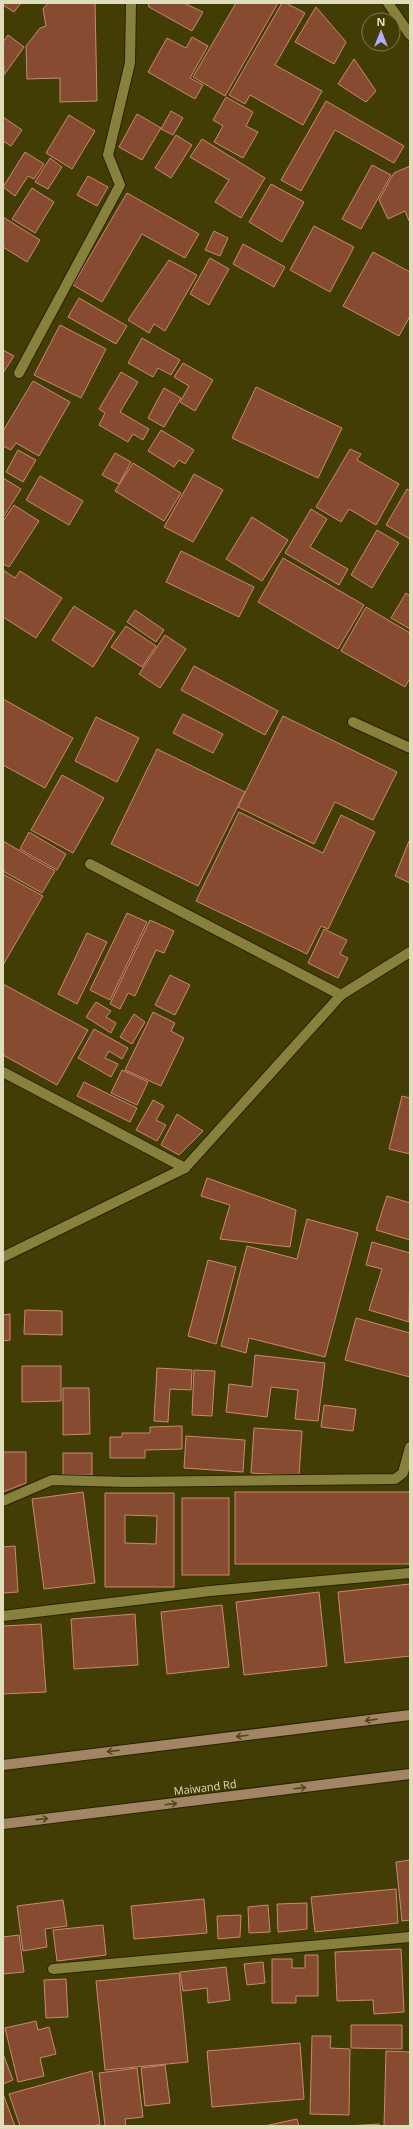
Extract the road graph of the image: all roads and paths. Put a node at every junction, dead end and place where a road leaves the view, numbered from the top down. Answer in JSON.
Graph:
{"nodes":[{"id":1,"x":131,"y":3,"type":"edge"},
{"id":2,"x":388,"y":3,"type":"edge"},
{"id":3,"x":410,"y":35,"type":"edge"},
{"id":4,"x":19,"y":373,"type":"dead end"},
{"id":5,"x":354,"y":722,"type":"dead end"},
{"id":6,"x":410,"y":748,"type":"edge"},
{"id":7,"x":90,"y":864,"type":"dead end"},
{"id":8,"x":410,"y":952,"type":"edge"},
{"id":9,"x":341,"y":995,"type":"junction"},
{"id":10,"x":3,"y":1072,"type":"edge"},
{"id":11,"x":185,"y":1168,"type":"junction"},
{"id":12,"x":3,"y":1257,"type":"edge"},
{"id":13,"x":410,"y":1447,"type":"edge"},
{"id":14,"x":3,"y":1501,"type":"edge"},
{"id":15,"x":410,"y":1573,"type":"edge"},
{"id":16,"x":3,"y":1616,"type":"edge"},
{"id":17,"x":410,"y":1715,"type":"edge"},
{"id":18,"x":3,"y":1765,"type":"edge"},
{"id":19,"x":410,"y":1774,"type":"edge"},
{"id":20,"x":3,"y":1824,"type":"edge"},
{"id":21,"x":410,"y":1937,"type":"edge"},
{"id":22,"x":53,"y":1969,"type":"dead end"}],
"edges":[{"from":1,"to":4,"type":"street"},
{"from":2,"to":3,"type":"street"},
{"from":5,"to":6,"type":"street"},
{"from":7,"to":9,"type":"street"},
{"from":8,"to":9,"type":"street"},
{"from":9,"to":11,"type":"street"},
{"from":10,"to":11,"type":"street"},
{"from":11,"to":12,"type":"street"},
{"from":13,"to":14,"type":"street"},
{"from":15,"to":16,"type":"street"},
{"from":17,"to":18,"type":"main road","one_way":true},
{"from":20,"to":19,"type":"main road","name":"Maiwand Rd","one_way":true},
{"from":21,"to":22,"type":"street"}]}
